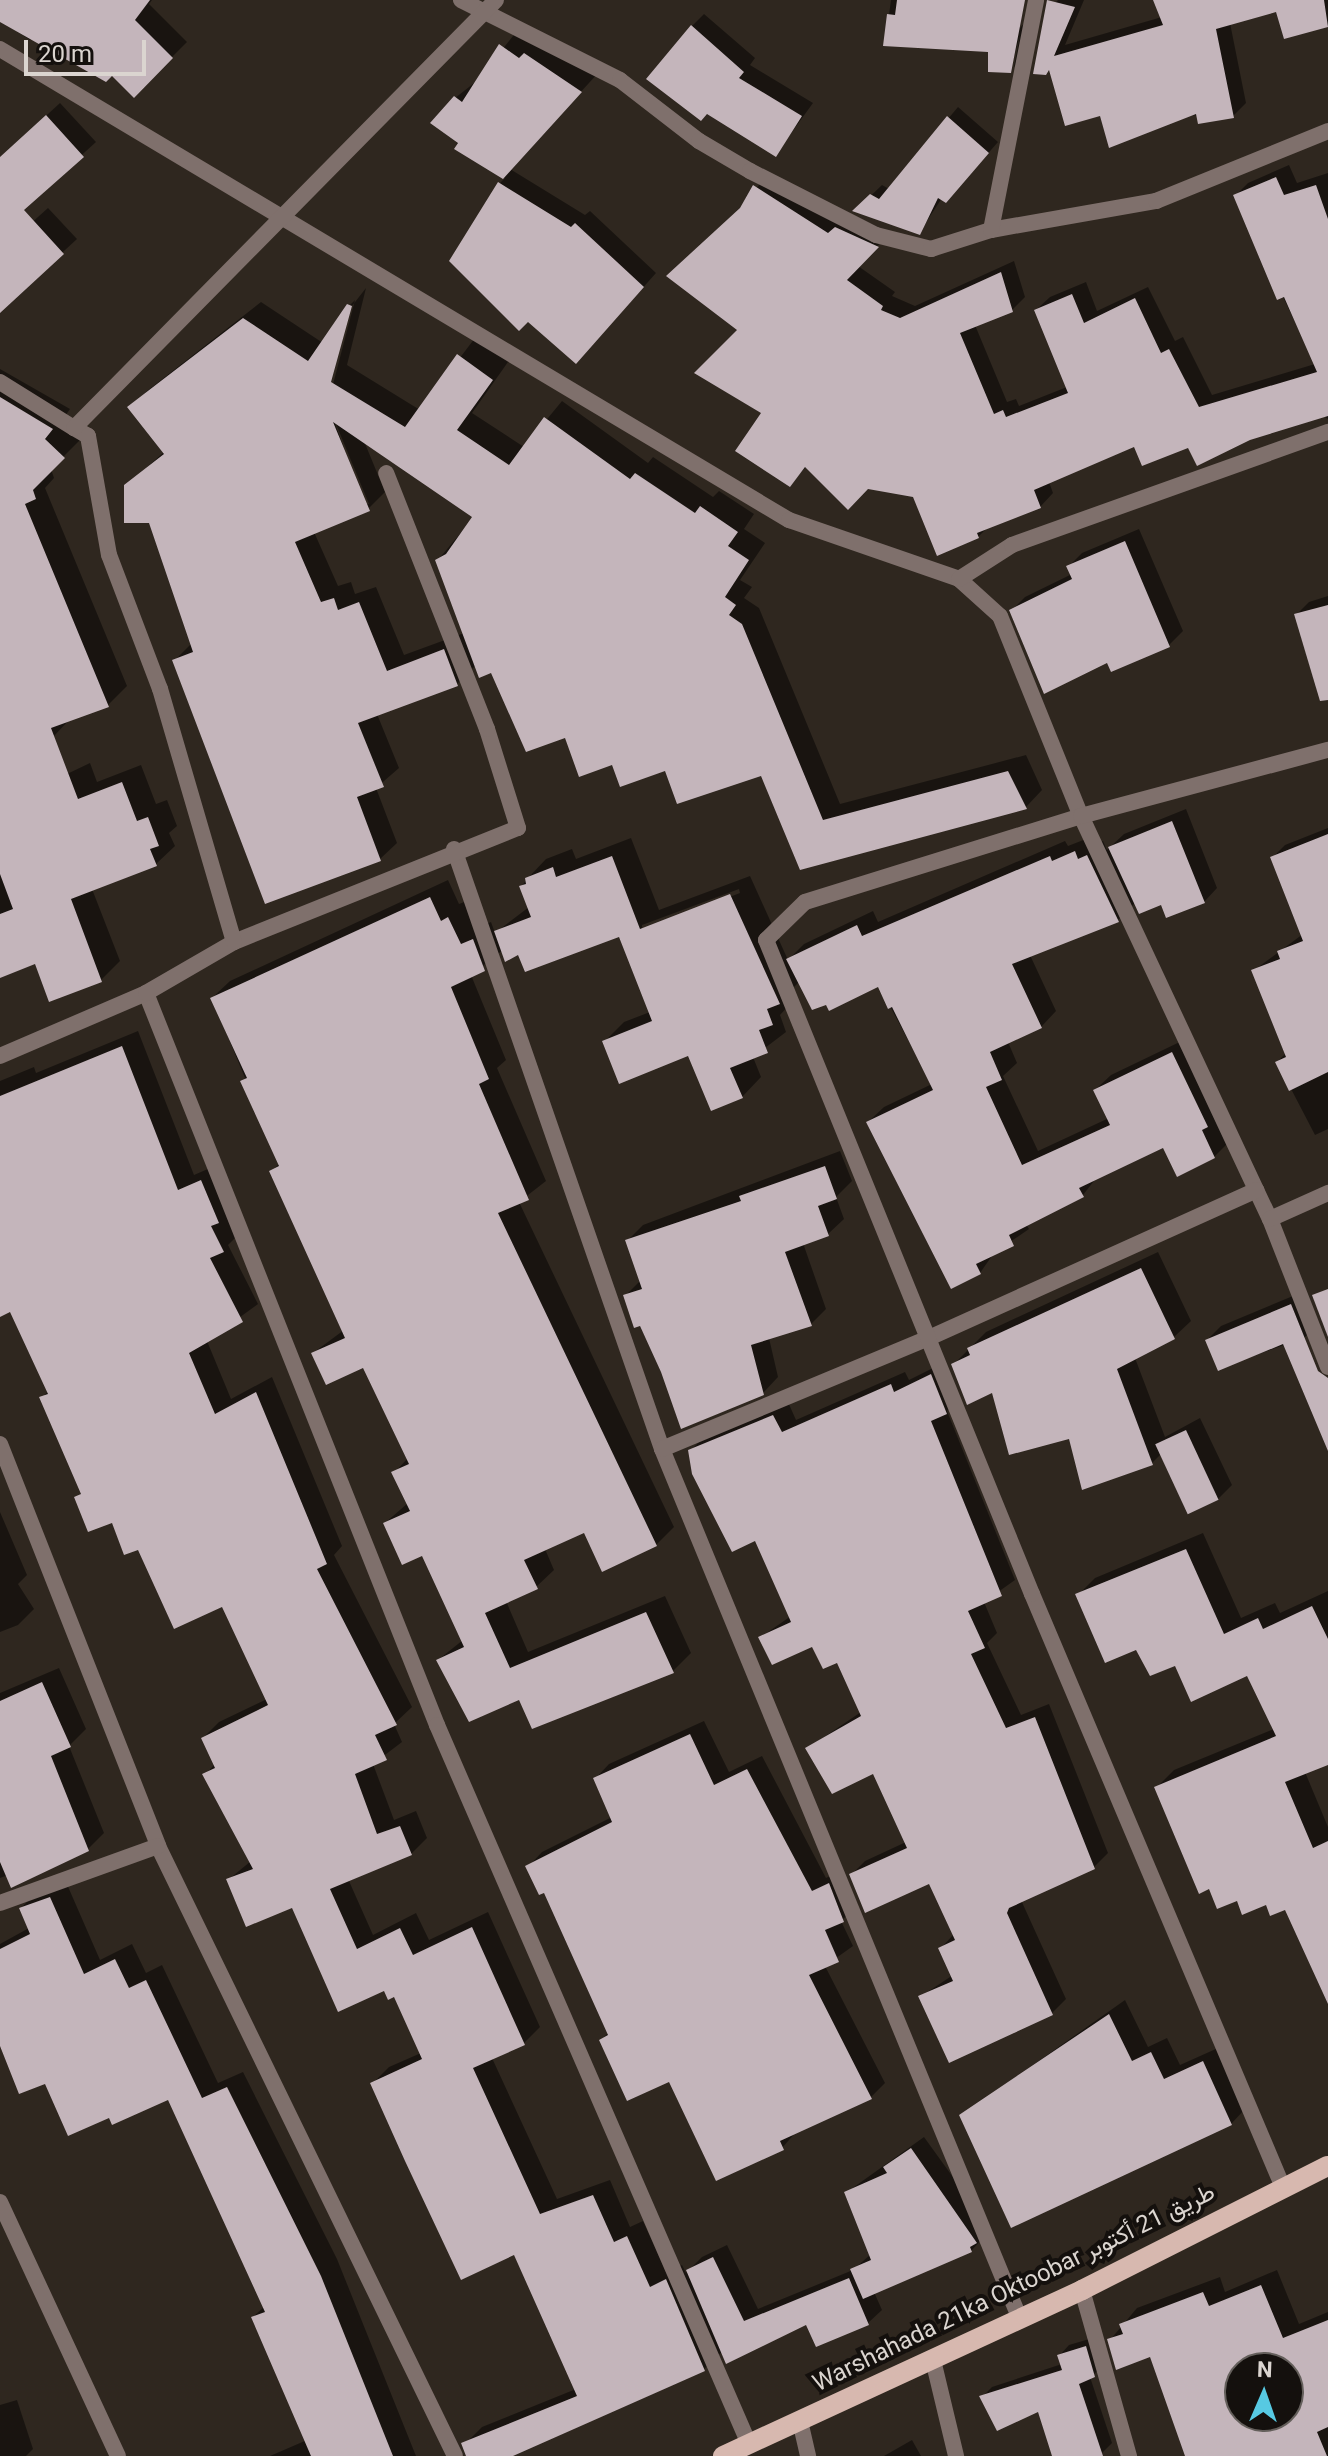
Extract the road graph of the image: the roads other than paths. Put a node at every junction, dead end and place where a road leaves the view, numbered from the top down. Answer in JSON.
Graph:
{"nodes":[{"id":1,"x":461,"y":0,"type":"edge"},
{"id":2,"x":496,"y":0,"type":"edge"},
{"id":3,"x":1036,"y":0,"type":"edge"},
{"id":4,"x":481,"y":13,"type":"junction"},
{"id":5,"x":0,"y":49,"type":"edge"},
{"id":6,"x":1328,"y":131,"type":"edge"},
{"id":7,"x":282,"y":216,"type":"junction"},
{"id":8,"x":991,"y":230,"type":"junction"},
{"id":9,"x":0,"y":382,"type":"edge"},
{"id":10,"x":74,"y":428,"type":"junction"},
{"id":11,"x":1328,"y":432,"type":"edge"},
{"id":12,"x":386,"y":473,"type":"dead end"},
{"id":13,"x":959,"y":579,"type":"junction"},
{"id":14,"x":1328,"y":750,"type":"edge"},
{"id":15,"x":1081,"y":816,"type":"junction"},
{"id":16,"x":454,"y":849,"type":"junction"},
{"id":17,"x":234,"y":942,"type":"junction"},
{"id":18,"x":146,"y":993,"type":"junction"},
{"id":19,"x":0,"y":1056,"type":"edge"},
{"id":20,"x":1256,"y":1190,"type":"junction"},
{"id":21,"x":1328,"y":1193,"type":"edge"},
{"id":22,"x":1270,"y":1219,"type":"junction"},
{"id":23,"x":931,"y":1337,"type":"junction"},
{"id":24,"x":1328,"y":1367,"type":"edge"},
{"id":25,"x":0,"y":1444,"type":"edge"},
{"id":26,"x":662,"y":1449,"type":"junction"},
{"id":27,"x":158,"y":1846,"type":"junction"},
{"id":28,"x":0,"y":1903,"type":"edge"},
{"id":29,"x":1328,"y":2166,"type":"edge"},
{"id":30,"x":1282,"y":2185,"type":"junction"},
{"id":31,"x":0,"y":2202,"type":"edge"},
{"id":32,"x":1082,"y":2290,"type":"junction"},
{"id":33,"x":1019,"y":2317,"type":"junction"},
{"id":34,"x":933,"y":2360,"type":"junction"},
{"id":35,"x":800,"y":2421,"type":"junction"},
{"id":36,"x":749,"y":2444,"type":"junction"},
{"id":37,"x":118,"y":2456,"type":"edge"},
{"id":38,"x":455,"y":2456,"type":"edge"},
{"id":39,"x":723,"y":2456,"type":"edge"},
{"id":40,"x":808,"y":2456,"type":"edge"},
{"id":41,"x":956,"y":2456,"type":"edge"},
{"id":42,"x":1129,"y":2456,"type":"edge"}],
"edges":[{"from":1,"to":4,"type":"street"},
{"from":2,"to":4,"type":"street"},
{"from":3,"to":8,"type":"street"},
{"from":4,"to":7,"type":"street"},
{"from":4,"to":8,"type":"street"},
{"from":5,"to":7,"type":"street"},
{"from":6,"to":8,"type":"street"},
{"from":7,"to":10,"type":"street"},
{"from":7,"to":13,"type":"street"},
{"from":9,"to":10,"type":"street"},
{"from":10,"to":17,"type":"street"},
{"from":11,"to":13,"type":"street"},
{"from":12,"to":16,"type":"street"},
{"from":13,"to":15,"type":"street"},
{"from":14,"to":15,"type":"street"},
{"from":15,"to":20,"type":"street"},
{"from":15,"to":23,"type":"street"},
{"from":16,"to":17,"type":"street"},
{"from":16,"to":26,"type":"street"},
{"from":17,"to":18,"type":"street"},
{"from":18,"to":19,"type":"street"},
{"from":18,"to":36,"type":"street"},
{"from":20,"to":22,"type":"street"},
{"from":20,"to":23,"type":"street"},
{"from":21,"to":22,"type":"street"},
{"from":22,"to":24,"type":"street"},
{"from":23,"to":26,"type":"street"},
{"from":23,"to":30,"type":"street"},
{"from":25,"to":27,"type":"street"},
{"from":26,"to":33,"type":"street"},
{"from":27,"to":28,"type":"street"},
{"from":27,"to":38,"type":"street"},
{"from":29,"to":30,"type":"main road","name":"Warshahada 21ka Oktoobar طريق 21 أكتوبر"},
{"from":30,"to":32,"type":"main road","name":"Warshahada 21ka Oktoobar طريق 21 أكتوبر"},
{"from":31,"to":37,"type":"street"},
{"from":32,"to":33,"type":"main road","name":"Warshahada 21ka Oktoobar طريق 21 أكتوبر"},
{"from":32,"to":42,"type":"street"},
{"from":33,"to":34,"type":"main road","name":"Warshahada 21ka Oktoobar طريق 21 أكتوبر"},
{"from":34,"to":35,"type":"main road","name":"Warshahada 21ka Oktoobar طريق 21 أكتوبر"},
{"from":34,"to":41,"type":"street"},
{"from":35,"to":36,"type":"main road","name":"Warshahada 21ka Oktoobar طريق 21 أكتوبر"},
{"from":35,"to":40,"type":"street"},
{"from":36,"to":39,"type":"main road","name":"Warshahada 21ka Oktoobar طريق 21 أكتوبر"}]}
